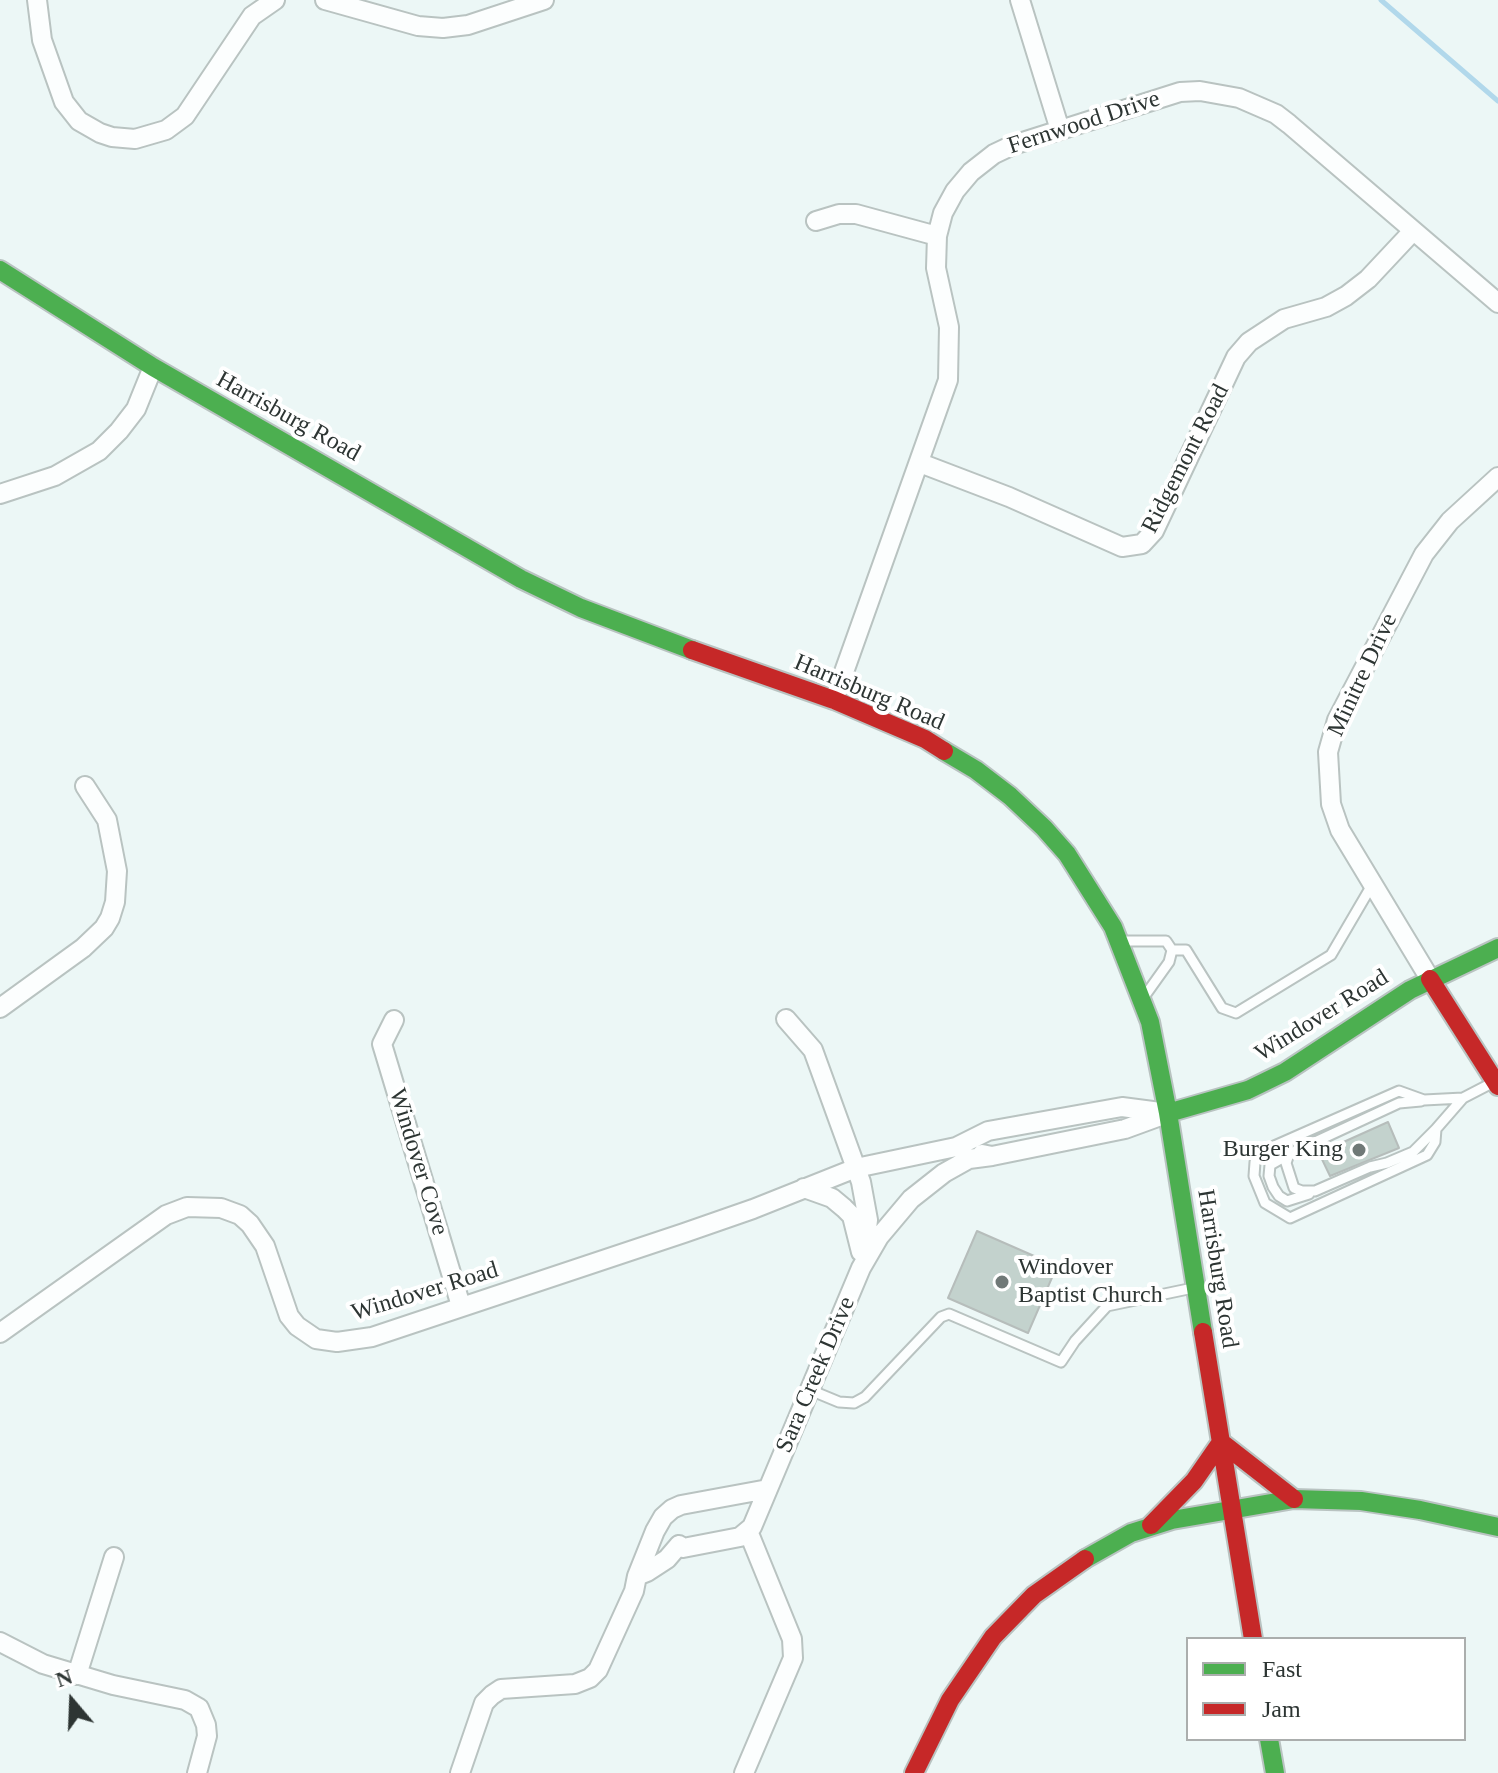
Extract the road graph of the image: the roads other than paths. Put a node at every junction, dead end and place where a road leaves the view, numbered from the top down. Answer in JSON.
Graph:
{"nodes":[{"id":1,"x":37,"y":0,"type":"edge"},
{"id":2,"x":275,"y":0,"type":"edge"},
{"id":3,"x":325,"y":0,"type":"edge"},
{"id":4,"x":544,"y":0,"type":"edge"},
{"id":5,"x":1020,"y":0,"type":"edge"},
{"id":6,"x":1060,"y":130,"type":"junction"},
{"id":7,"x":816,"y":221,"type":"dead end"},
{"id":8,"x":1413,"y":231,"type":"junction"},
{"id":9,"x":937,"y":236,"type":"junction"},
{"id":10,"x":0,"y":270,"type":"edge"},
{"id":11,"x":1498,"y":303,"type":"edge"},
{"id":12,"x":153,"y":367,"type":"junction"},
{"id":13,"x":920,"y":463,"type":"junction"},
{"id":14,"x":1498,"y":477,"type":"edge"},
{"id":15,"x":0,"y":494,"type":"edge"},
{"id":16,"x":834,"y":700,"type":"junction"},
{"id":17,"x":85,"y":786,"type":"dead end"},
{"id":18,"x":1372,"y":885,"type":"junction"},
{"id":19,"x":1119,"y":941,"type":"junction"},
{"id":20,"x":1498,"y":948,"type":"edge"},
{"id":21,"x":1172,"y":950,"type":"junction"},
{"id":22,"x":1430,"y":979,"type":"junction"},
{"id":23,"x":1142,"y":999,"type":"junction"},
{"id":24,"x":0,"y":1008,"type":"edge"},
{"id":25,"x":786,"y":1019,"type":"dead end"},
{"id":26,"x":394,"y":1020,"type":"dead end"},
{"id":27,"x":1496,"y":1083,"type":"edge"},
{"id":28,"x":1463,"y":1098,"type":"junction"},
{"id":29,"x":1424,"y":1100,"type":"junction"},
{"id":30,"x":1168,"y":1113,"type":"junction"},
{"id":31,"x":1436,"y":1129,"type":"junction"},
{"id":32,"x":956,"y":1147,"type":"junction"},
{"id":33,"x":1289,"y":1154,"type":"junction"},
{"id":34,"x":992,"y":1156,"type":"junction"},
{"id":35,"x":856,"y":1168,"type":"junction"},
{"id":36,"x":804,"y":1188,"type":"junction"},
{"id":37,"x":1315,"y":1191,"type":"junction"},
{"id":38,"x":864,"y":1261,"type":"junction"},
{"id":39,"x":1196,"y":1288,"type":"junction"},
{"id":40,"x":461,"y":1306,"type":"junction"},
{"id":41,"x":0,"y":1333,"type":"edge"},
{"id":42,"x":810,"y":1390,"type":"junction"},
{"id":43,"x":1221,"y":1442,"type":"junction"},
{"id":44,"x":768,"y":1489,"type":"junction"},
{"id":45,"x":1294,"y":1499,"type":"junction"},
{"id":46,"x":1233,"y":1511,"type":"junction"},
{"id":47,"x":661,"y":1522,"type":"junction"},
{"id":48,"x":1151,"y":1525,"type":"junction"},
{"id":49,"x":1498,"y":1527,"type":"edge"},
{"id":50,"x":748,"y":1531,"type":"junction"},
{"id":51,"x":679,"y":1545,"type":"junction"},
{"id":52,"x":114,"y":1557,"type":"dead end"},
{"id":53,"x":637,"y":1576,"type":"junction"},
{"id":54,"x":1253,"y":1637,"type":"edge"},
{"id":55,"x":0,"y":1642,"type":"edge"},
{"id":56,"x":77,"y":1675,"type":"junction"},
{"id":57,"x":1269,"y":1741,"type":"edge"},
{"id":58,"x":464,"y":1769,"type":"edge"},
{"id":59,"x":197,"y":1773,"type":"edge"},
{"id":60,"x":744,"y":1773,"type":"edge"},
{"id":61,"x":914,"y":1773,"type":"edge"},
{"id":62,"x":1275,"y":1773,"type":"edge"}],
"edges":[{"from":1,"to":2,"type":"street"},
{"from":3,"to":4,"type":"street"},
{"from":5,"to":6,"type":"street"},
{"from":6,"to":8,"type":"street","name":"Fernwood Drive"},
{"from":6,"to":9,"type":"street","name":"Fernwood Drive"},
{"from":7,"to":9,"type":"street"},
{"from":8,"to":11,"type":"street","name":"Fernwood Drive"},
{"from":8,"to":13,"type":"street","name":"Ridgemont Road"},
{"from":9,"to":13,"type":"street","name":"Fernwood Drive"},
{"from":10,"to":12,"type":"main road","name":"Harrisburg Road"},
{"from":12,"to":15,"type":"street"},
{"from":12,"to":16,"type":"main road","name":"Harrisburg Road"},
{"from":13,"to":16,"type":"street","name":"Fernwood Drive"},
{"from":14,"to":18,"type":"street","name":"Minitre Drive"},
{"from":16,"to":19,"type":"main road","name":"Harrisburg Road"},
{"from":17,"to":24,"type":"street"},
{"from":18,"to":21,"type":"lane"},
{"from":18,"to":22,"type":"street","name":"Minitre Drive"},
{"from":19,"to":21,"type":"lane"},
{"from":19,"to":23,"type":"main road","name":"Harrisburg Road"},
{"from":20,"to":22,"type":"main road","name":"Windover Road"},
{"from":21,"to":23,"type":"lane"},
{"from":22,"to":27,"type":"main road"},
{"from":22,"to":30,"type":"main road","name":"Windover Road"},
{"from":23,"to":30,"type":"main road","name":"Harrisburg Road"},
{"from":25,"to":35,"type":"street","name":"Sara Creek Drive"},
{"from":26,"to":40,"type":"street","name":"Windover Cove"},
{"from":27,"to":28,"type":"lane"},
{"from":28,"to":29,"type":"lane"},
{"from":28,"to":31,"type":"lane"},
{"from":29,"to":31,"type":"lane"},
{"from":29,"to":33,"type":"lane"},
{"from":30,"to":32,"type":"street","name":"Windover Road"},
{"from":30,"to":34,"type":"street","name":"Windover Road"},
{"from":30,"to":39,"type":"main road","name":"Harrisburg Road"},
{"from":31,"to":37,"type":"lane"},
{"from":32,"to":34,"type":"street","name":"Windover Road"},
{"from":32,"to":35,"type":"street","name":"Windover Road"},
{"from":33,"to":37,"type":"lane"},
{"from":33,"to":37,"type":"lane"},
{"from":34,"to":38,"type":"street","name":"Sara Creek Drive"},
{"from":35,"to":36,"type":"street","name":"Windover Road"},
{"from":35,"to":38,"type":"street","name":"Sara Creek Drive"},
{"from":36,"to":38,"type":"street"},
{"from":36,"to":40,"type":"street","name":"Windover Road"},
{"from":38,"to":42,"type":"street","name":"Sara Creek Drive"},
{"from":39,"to":42,"type":"lane"},
{"from":39,"to":43,"type":"main road","name":"Harrisburg Road"},
{"from":40,"to":41,"type":"street","name":"Windover Road"},
{"from":42,"to":44,"type":"street","name":"Sara Creek Drive"},
{"from":43,"to":45,"type":"main road"},
{"from":43,"to":46,"type":"main road","name":"Harrisburg Road"},
{"from":43,"to":48,"type":"main road"},
{"from":44,"to":47,"type":"street"},
{"from":44,"to":50,"type":"street","name":"Sara Creek Drive"},
{"from":45,"to":46,"type":"main road"},
{"from":45,"to":49,"type":"main road"},
{"from":46,"to":48,"type":"main road"},
{"from":46,"to":54,"type":"main road","name":"Harrisburg Road"},
{"from":47,"to":51,"type":"street"},
{"from":47,"to":53,"type":"street"},
{"from":48,"to":61,"type":"main road"},
{"from":50,"to":51,"type":"street"},
{"from":50,"to":60,"type":"street"},
{"from":51,"to":53,"type":"street"},
{"from":52,"to":56,"type":"street"},
{"from":53,"to":58,"type":"street"},
{"from":55,"to":56,"type":"street"},
{"from":56,"to":59,"type":"street"},
{"from":57,"to":62,"type":"main road"}]}
